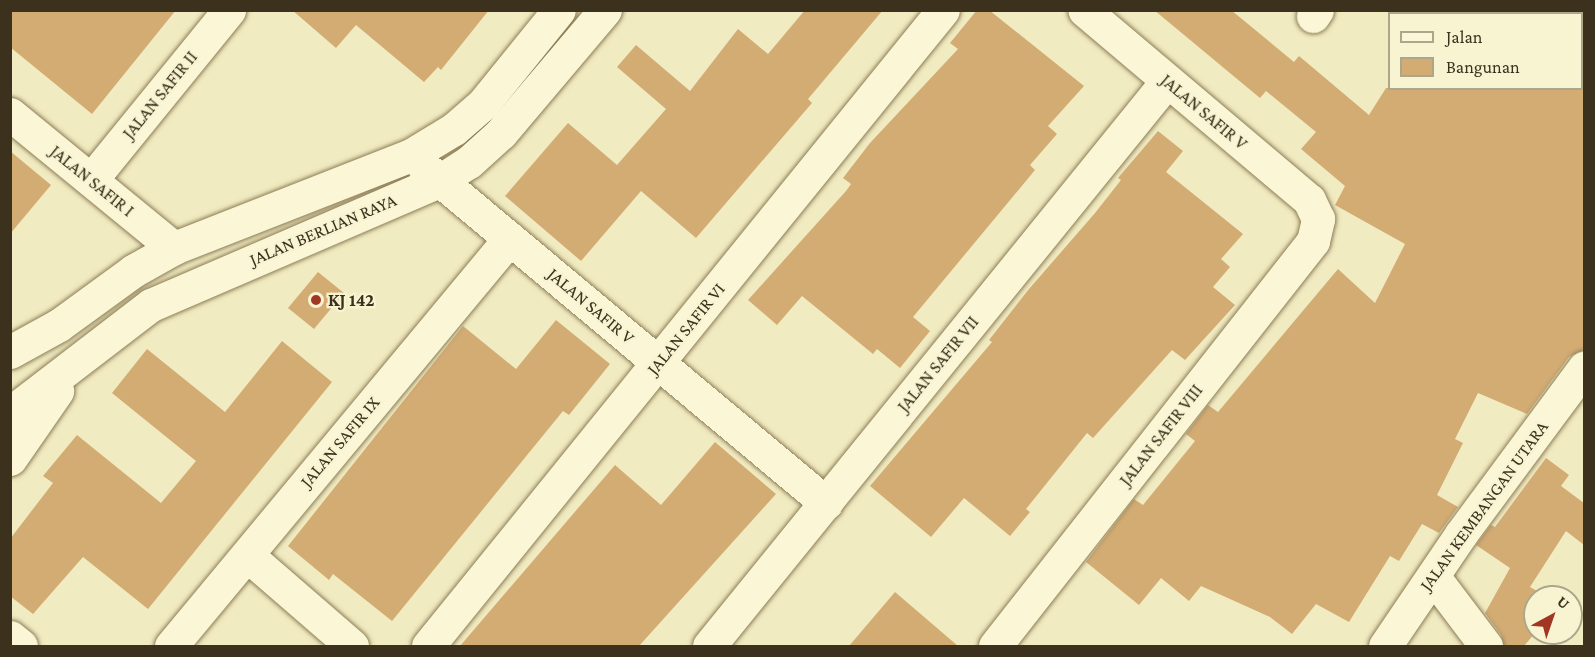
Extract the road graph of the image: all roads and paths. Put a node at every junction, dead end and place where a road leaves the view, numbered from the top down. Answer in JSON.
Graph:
{"nodes":[{"id":1,"x":229,"y":10,"type":"edge"},
{"id":2,"x":559,"y":10,"type":"edge"},
{"id":3,"x":605,"y":10,"type":"edge"},
{"id":4,"x":943,"y":10,"type":"edge"},
{"id":5,"x":1084,"y":10,"type":"edge"},
{"id":6,"x":1167,"y":81,"type":"junction"},
{"id":7,"x":10,"y":114,"type":"edge"},
{"id":8,"x":411,"y":155,"type":"junction"},
{"id":9,"x":91,"y":180,"type":"junction"},
{"id":10,"x":441,"y":180,"type":"junction"},
{"id":11,"x":1318,"y":219,"type":"joint"},
{"id":12,"x":510,"y":238,"type":"junction"},
{"id":13,"x":174,"y":248,"type":"junction"},
{"id":14,"x":10,"y":352,"type":"edge"},
{"id":15,"x":659,"y":363,"type":"junction"},
{"id":16,"x":76,"y":365,"type":"junction"},
{"id":17,"x":1584,"y":371,"type":"edge"},
{"id":18,"x":10,"y":413,"type":"edge"},
{"id":19,"x":10,"y":459,"type":"edge"},
{"id":20,"x":826,"y":502,"type":"junction"},
{"id":21,"x":247,"y":555,"type":"junction"},
{"id":22,"x":1433,"y":576,"type":"junction"},
{"id":23,"x":10,"y":637,"type":"edge"},
{"id":24,"x":21,"y":646,"type":"edge"},
{"id":25,"x":171,"y":646,"type":"edge"},
{"id":26,"x":352,"y":646,"type":"edge"},
{"id":27,"x":428,"y":646,"type":"edge"},
{"id":28,"x":709,"y":646,"type":"edge"},
{"id":29,"x":995,"y":646,"type":"edge"},
{"id":30,"x":1385,"y":646,"type":"edge"},
{"id":31,"x":1486,"y":646,"type":"edge"}],
"edges":[{"from":1,"to":9,"type":"street","name":"JALAN SAFIR II"},
{"from":2,"to":8,"type":"street","name":"JALAN BERLIAN RAYA"},
{"from":3,"to":10,"type":"street","name":"JALAN BERLIAN RAYA"},
{"from":4,"to":15,"type":"street","name":"JALAN SAFIR VI"},
{"from":5,"to":6,"type":"street","name":"JALAN SAFIR V"},
{"from":6,"to":11,"type":"street","name":"JALAN SAFIR V"},
{"from":6,"to":20,"type":"street","name":"JALAN SAFIR VII"},
{"from":7,"to":9,"type":"street","name":"JALAN SAFIR I"},
{"from":8,"to":10,"type":"street","name":"JALAN SAFIR V"},
{"from":8,"to":13,"type":"street","name":"JALAN BERLIAN RAYA"},
{"from":9,"to":13,"type":"street","name":"JALAN SAFIR I"},
{"from":10,"to":12,"type":"street","name":"JALAN SAFIR V"},
{"from":10,"to":16,"type":"street","name":"JALAN BERLIAN RAYA"},
{"from":11,"to":29,"type":"street","name":"JALAN SAFIR VIII"},
{"from":12,"to":15,"type":"street","name":"JALAN SAFIR V"},
{"from":12,"to":21,"type":"street","name":"JALAN SAFIR IX"},
{"from":13,"to":14,"type":"street","name":"JALAN BERLIAN RAYA"},
{"from":15,"to":20,"type":"street","name":"JALAN SAFIR V"},
{"from":15,"to":27,"type":"street","name":"JALAN SAFIR VI"},
{"from":16,"to":18,"type":"street","name":"JALAN BERLIAN RAYA"},
{"from":16,"to":19,"type":"street"},
{"from":17,"to":22,"type":"street","name":"JALAN KEMBANGAN UTARA"},
{"from":20,"to":28,"type":"street","name":"JALAN SAFIR VII"},
{"from":21,"to":25,"type":"street","name":"JALAN SAFIR IX"},
{"from":21,"to":26,"type":"street"},
{"from":22,"to":30,"type":"street","name":"JALAN KEMBANGAN UTARA"},
{"from":22,"to":31,"type":"street"},
{"from":23,"to":24,"type":"street"}]}
